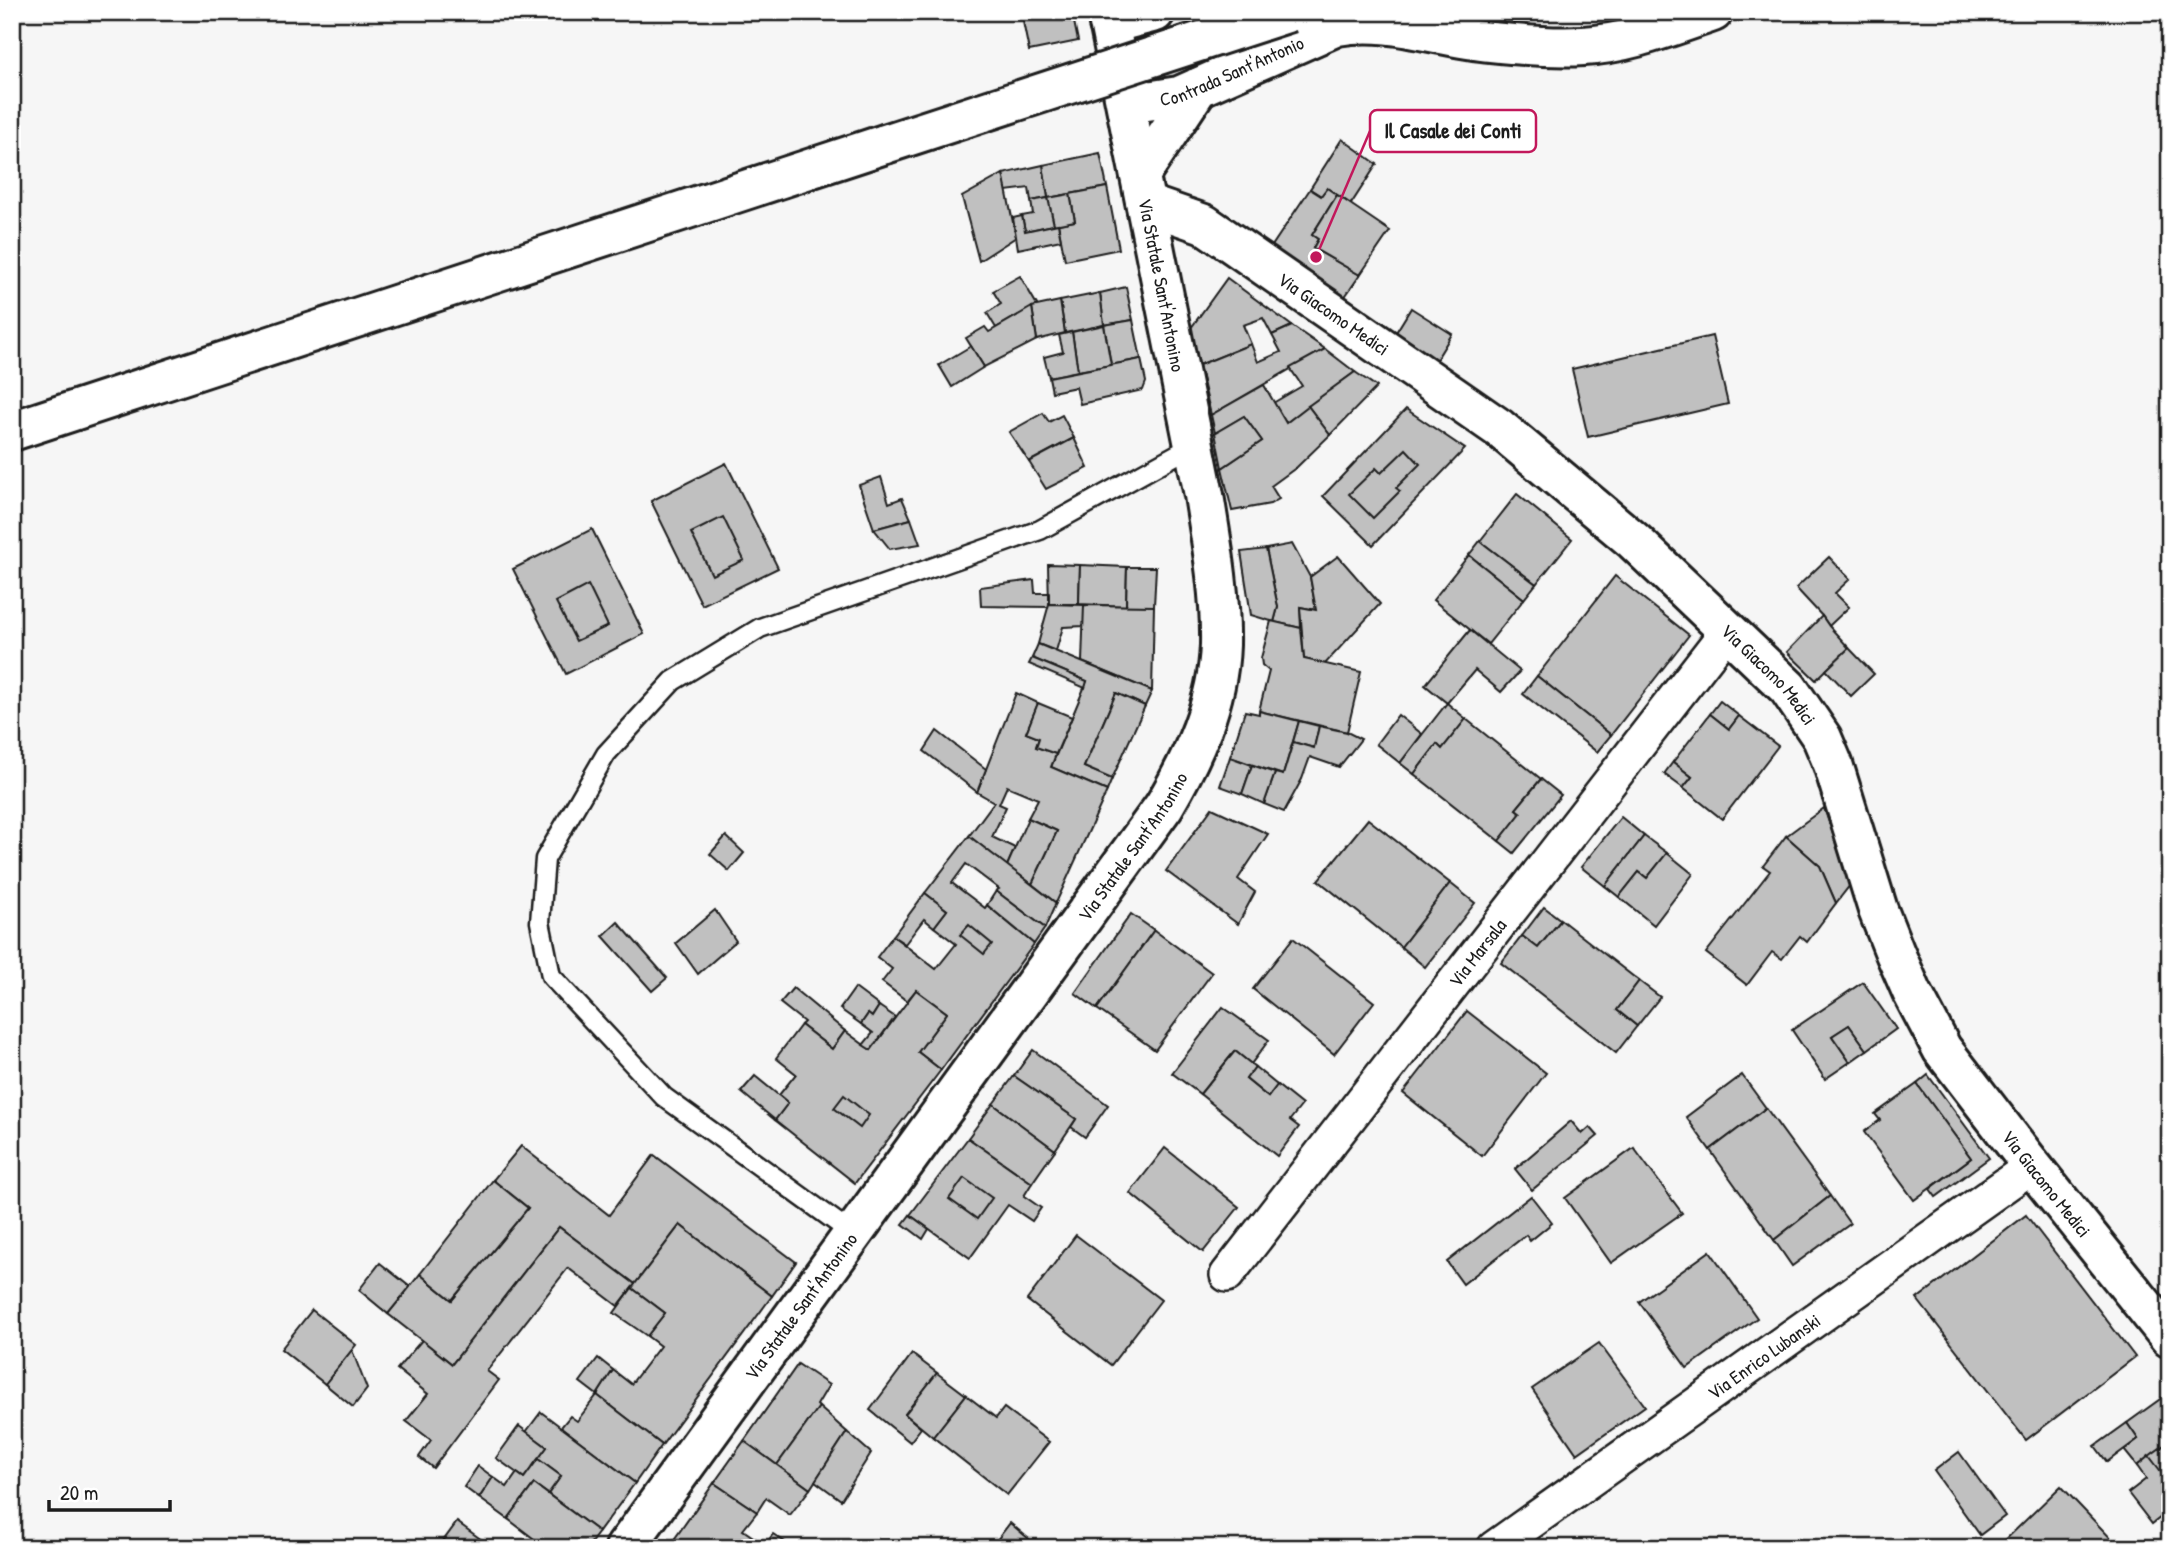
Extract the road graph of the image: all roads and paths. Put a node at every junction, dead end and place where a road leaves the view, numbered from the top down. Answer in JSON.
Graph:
{"nodes":[{"id":1,"x":1155,"y":12,"type":"edge"},
{"id":2,"x":1290,"y":12,"type":"edge"},
{"id":3,"x":1713,"y":12,"type":"edge"},
{"id":4,"x":1108,"y":18,"type":"edge"},
{"id":5,"x":1380,"y":18,"type":"edge"},
{"id":6,"x":1122,"y":87,"type":"junction"},
{"id":7,"x":1198,"y":88,"type":"junction"},
{"id":8,"x":1143,"y":189,"type":"junction"},
{"id":9,"x":12,"y":430,"type":"edge"},
{"id":10,"x":1194,"y":445,"type":"junction"},
{"id":11,"x":1727,"y":631,"type":"junction"},
{"id":12,"x":2032,"y":1166,"type":"junction"},
{"id":13,"x":853,"y":1234,"type":"junction"},
{"id":14,"x":1227,"y":1275,"type":"dead end"},
{"id":15,"x":2170,"y":1338,"type":"edge"},
{"id":16,"x":625,"y":1548,"type":"edge"},
{"id":17,"x":1494,"y":1548,"type":"edge"}],
"edges":[{"from":1,"to":4,"type":"main road"},
{"from":2,"to":9,"type":"main road","bridge":true},
{"from":3,"to":5,"type":"main road","name":"Contrada Sant'Antonio"},
{"from":4,"to":6,"type":"main road","name":"Via Statale Sant'Antonino"},
{"from":5,"to":7,"type":"main road","name":"Contrada Sant'Antonio"},
{"from":6,"to":7,"type":"main road","name":"Contrada Sant'Antonio"},
{"from":6,"to":8,"type":"main road","name":"Via Statale Sant'Antonino"},
{"from":7,"to":8,"type":"main road"},
{"from":8,"to":10,"type":"main road","name":"Via Statale Sant'Antonino"},
{"from":8,"to":11,"type":"main road","name":"Via Giacomo Medici"},
{"from":10,"to":13,"type":"main road","name":"Via Statale Sant'Antonino"},
{"from":10,"to":13,"type":"lane"},
{"from":11,"to":12,"type":"main road","name":"Via Giacomo Medici"},
{"from":11,"to":14,"type":"street","name":"Via Marsala"},
{"from":12,"to":15,"type":"main road","name":"Via Giacomo Medici"},
{"from":12,"to":17,"type":"street","name":"Via Enrico Lubanski"},
{"from":13,"to":16,"type":"main road","name":"Via Statale Sant'Antonino"}]}
